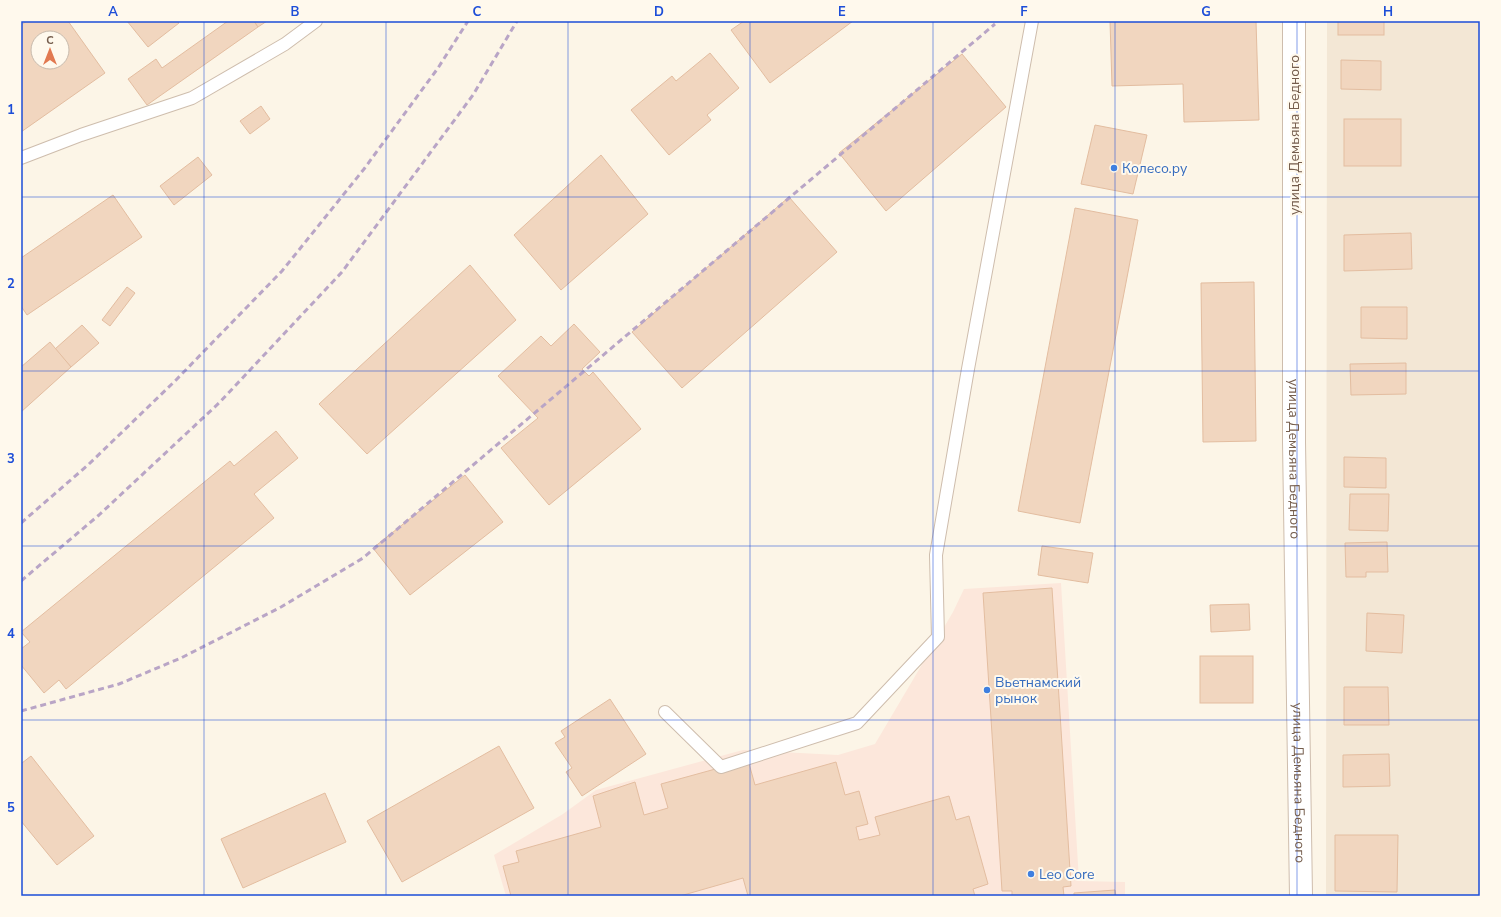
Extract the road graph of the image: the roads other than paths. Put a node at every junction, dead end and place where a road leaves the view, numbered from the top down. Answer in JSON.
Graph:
{"nodes":[{"id":1,"x":316,"y":21,"type":"edge"},
{"id":2,"x":1032,"y":21,"type":"edge"},
{"id":3,"x":1294,"y":21,"type":"edge"},
{"id":4,"x":21,"y":158,"type":"edge"},
{"id":5,"x":665,"y":712,"type":"dead end"},
{"id":6,"x":1301,"y":896,"type":"edge"}],
"edges":[{"from":1,"to":4,"type":"lane"},
{"from":2,"to":5,"type":"lane"},
{"from":3,"to":6,"type":"street","name":"улица Демьяна Бедного"}]}
